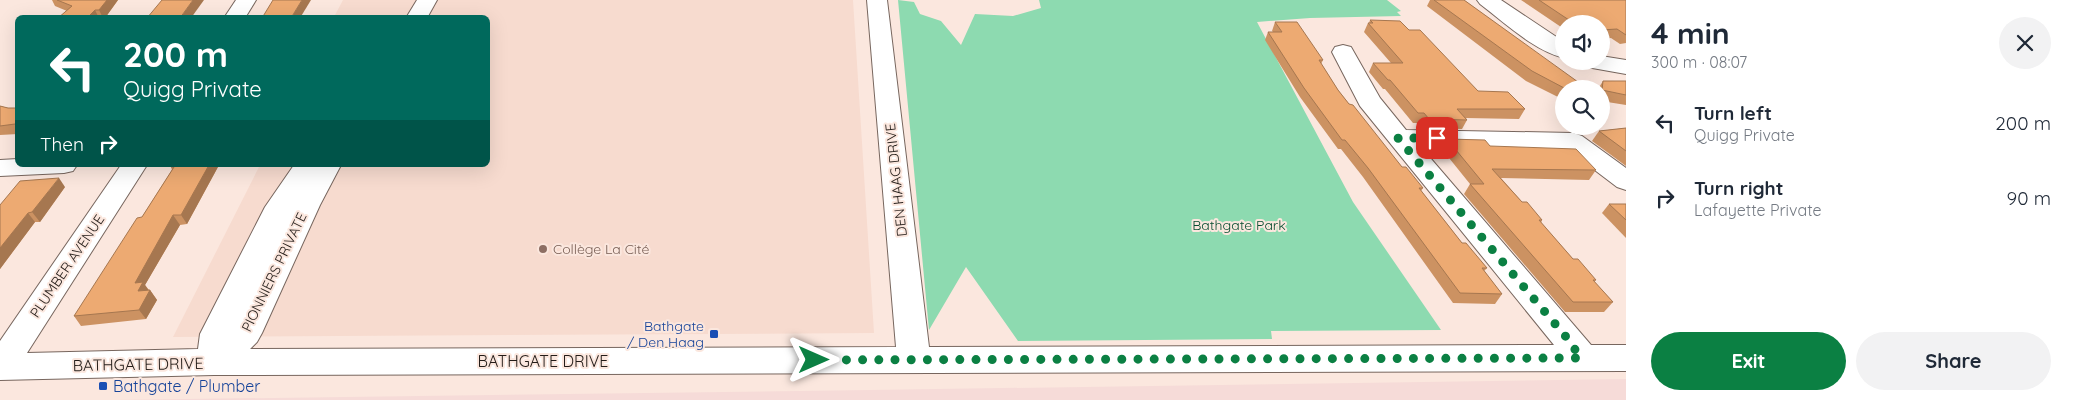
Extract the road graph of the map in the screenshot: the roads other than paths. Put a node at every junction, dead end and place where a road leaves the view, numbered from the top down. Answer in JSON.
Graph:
{"nodes":[{"id":1,"x":246,"y":0,"type":"edge"},
{"id":2,"x":427,"y":0,"type":"edge"},
{"id":3,"x":878,"y":0,"type":"edge"},
{"id":4,"x":1487,"y":0,"type":"edge"},
{"id":5,"x":236,"y":15,"type":"edge"},
{"id":6,"x":418,"y":15,"type":"edge"},
{"id":7,"x":1555,"y":46,"type":"edge"},
{"id":8,"x":1343,"y":52,"type":"dead end"},
{"id":9,"x":1610,"y":65,"type":"edge"},
{"id":10,"x":1626,"y":67,"type":"edge"},
{"id":11,"x":1398,"y":138,"type":"junction"},
{"id":12,"x":21,"y":167,"type":"edge"},
{"id":13,"x":133,"y":167,"type":"edge"},
{"id":14,"x":305,"y":167,"type":"edge"},
{"id":15,"x":327,"y":167,"type":"edge"},
{"id":16,"x":0,"y":168,"type":"edge"},
{"id":17,"x":1626,"y":181,"type":"edge"},
{"id":18,"x":1581,"y":358,"type":"junction"},
{"id":19,"x":1626,"y":358,"type":"edge"},
{"id":20,"x":914,"y":359,"type":"junction"},
{"id":21,"x":214,"y":362,"type":"junction"},
{"id":22,"x":0,"y":367,"type":"edge"}],
"edges":[{"from":1,"to":5,"type":"street"},
{"from":2,"to":6,"type":"street"},
{"from":3,"to":20,"type":"street","name":"DEN HAAG DRIVE"},
{"from":4,"to":7,"type":"street"},
{"from":8,"to":11,"type":"street"},
{"from":9,"to":10,"type":"street"},
{"from":11,"to":17,"type":"street"},
{"from":11,"to":18,"type":"street"},
{"from":12,"to":16,"type":"street"},
{"from":13,"to":22,"type":"street","name":"PLUMBER AVENUE"},
{"from":14,"to":21,"type":"street","name":"PIONNIERS PRIVATE"},
{"from":15,"to":21,"type":"street","name":"PIONNIERS PRIVATE"},
{"from":18,"to":19,"type":"street","name":"BATHGATE DRIVE"},
{"from":18,"to":20,"type":"street","name":"BATHGATE DRIVE"},
{"from":20,"to":21,"type":"street","name":"BATHGATE DRIVE"},
{"from":21,"to":22,"type":"street","name":"BATHGATE DRIVE"}]}
